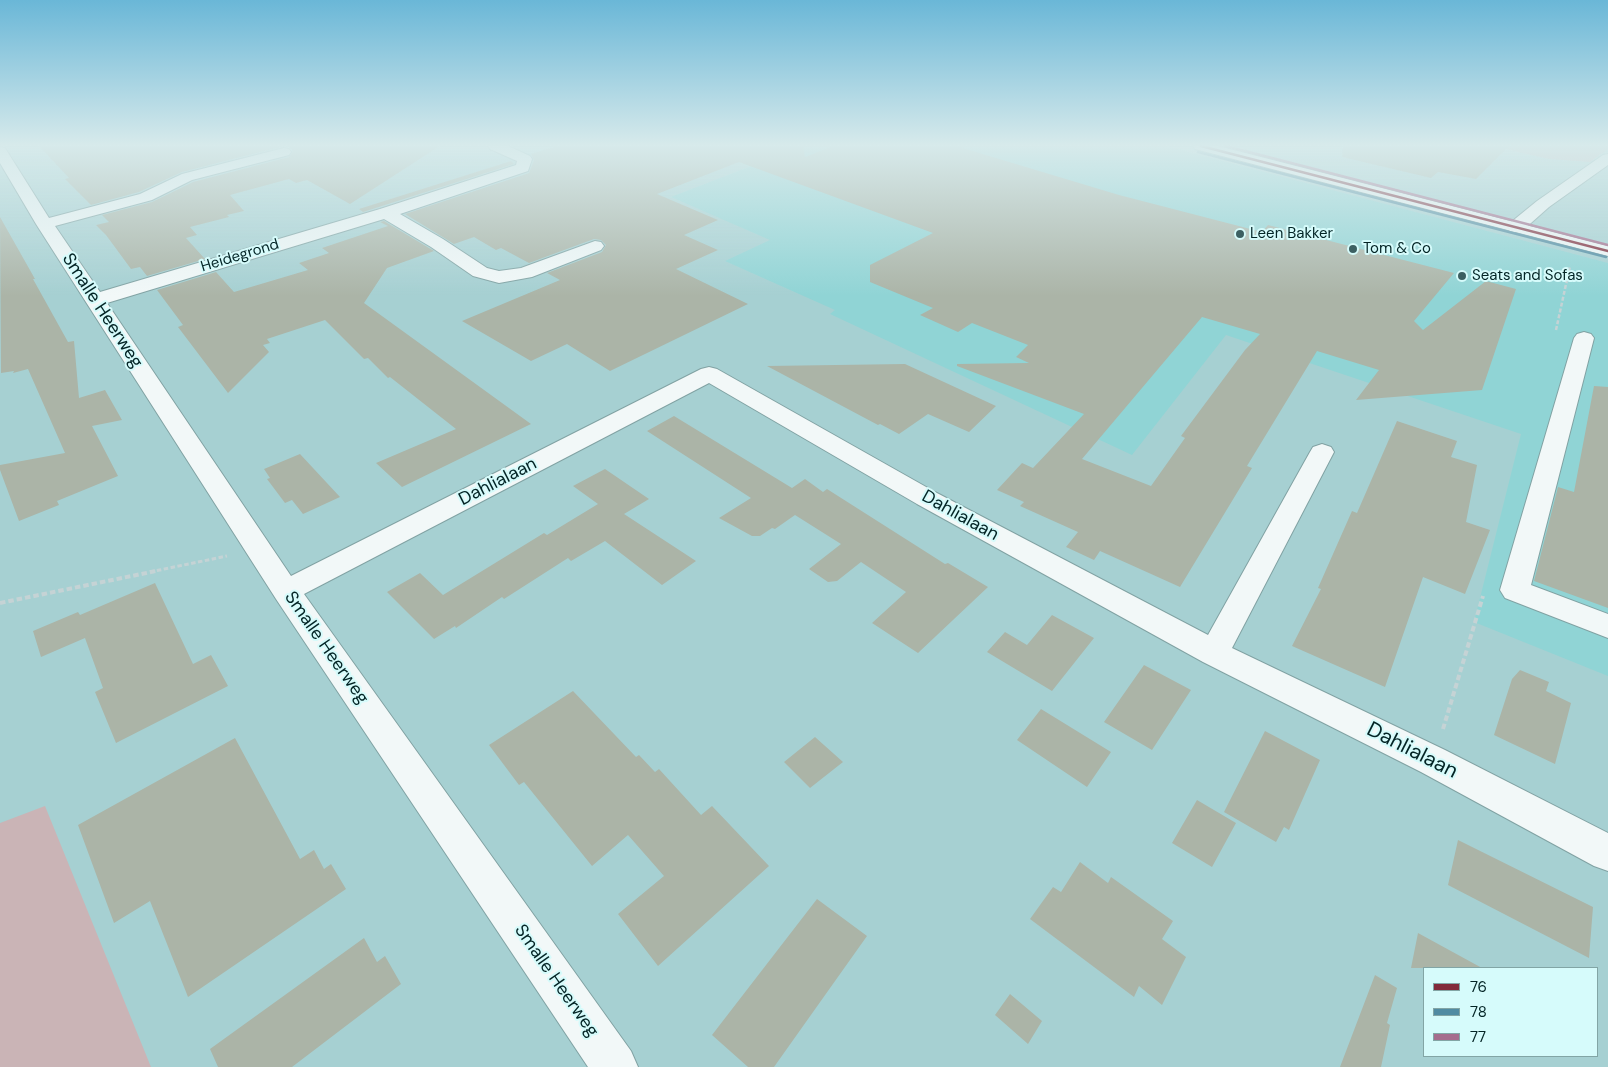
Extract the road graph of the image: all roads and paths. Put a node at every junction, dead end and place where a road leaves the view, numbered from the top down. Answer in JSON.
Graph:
{"nodes":[{"id":1,"x":28,"y":196,"type":"edge"},
{"id":2,"x":148,"y":196,"type":"edge"},
{"id":3,"x":438,"y":196,"type":"edge"},
{"id":4,"x":1404,"y":196,"type":"edge"},
{"id":5,"x":1415,"y":196,"type":"edge"},
{"id":6,"x":1555,"y":196,"type":"edge"},
{"id":7,"x":386,"y":213,"type":"junction"},
{"id":8,"x":45,"y":224,"type":"junction"},
{"id":9,"x":1520,"y":224,"type":"junction"},
{"id":10,"x":1608,"y":242,"type":"edge"},
{"id":11,"x":595,"y":246,"type":"dead end"},
{"id":12,"x":1608,"y":251,"type":"edge"},
{"id":13,"x":480,"y":272,"type":"junction"},
{"id":14,"x":495,"y":296,"type":"dead end"},
{"id":15,"x":95,"y":300,"type":"junction"},
{"id":16,"x":1584,"y":338,"type":"dead end"},
{"id":17,"x":1322,"y":452,"type":"dead end"},
{"id":18,"x":260,"y":549,"type":"junction"},
{"id":19,"x":286,"y":591,"type":"junction"},
{"id":20,"x":0,"y":603,"type":"edge"},
{"id":21,"x":1608,"y":626,"type":"edge"},
{"id":22,"x":1214,"y":654,"type":"junction"},
{"id":23,"x":1608,"y":853,"type":"edge"},
{"id":24,"x":615,"y":1067,"type":"edge"}],
"edges":[{"from":1,"to":8,"type":"street","name":"Smalle Heerweg"},
{"from":2,"to":8,"type":"street"},
{"from":3,"to":7,"type":"street","name":"Heidegrond"},
{"from":4,"to":9,"type":"street"},
{"from":5,"to":9,"type":"street"},
{"from":6,"to":9,"type":"street"},
{"from":7,"to":13,"type":"street"},
{"from":7,"to":15,"type":"street","name":"Heidegrond"},
{"from":8,"to":15,"type":"street","name":"Smalle Heerweg"},
{"from":9,"to":10,"type":"street"},
{"from":9,"to":12,"type":"street"},
{"from":11,"to":13,"type":"street"},
{"from":13,"to":14,"type":"street"},
{"from":15,"to":18,"type":"street","name":"Smalle Heerweg"},
{"from":16,"to":21,"type":"street"},
{"from":17,"to":22,"type":"street"},
{"from":18,"to":19,"type":"street","name":"Smalle Heerweg"},
{"from":18,"to":20,"type":"path"},
{"from":19,"to":22,"type":"street","name":"Dahlialaan"},
{"from":19,"to":24,"type":"street","name":"Smalle Heerweg"},
{"from":22,"to":23,"type":"street","name":"Dahlialaan"}]}
